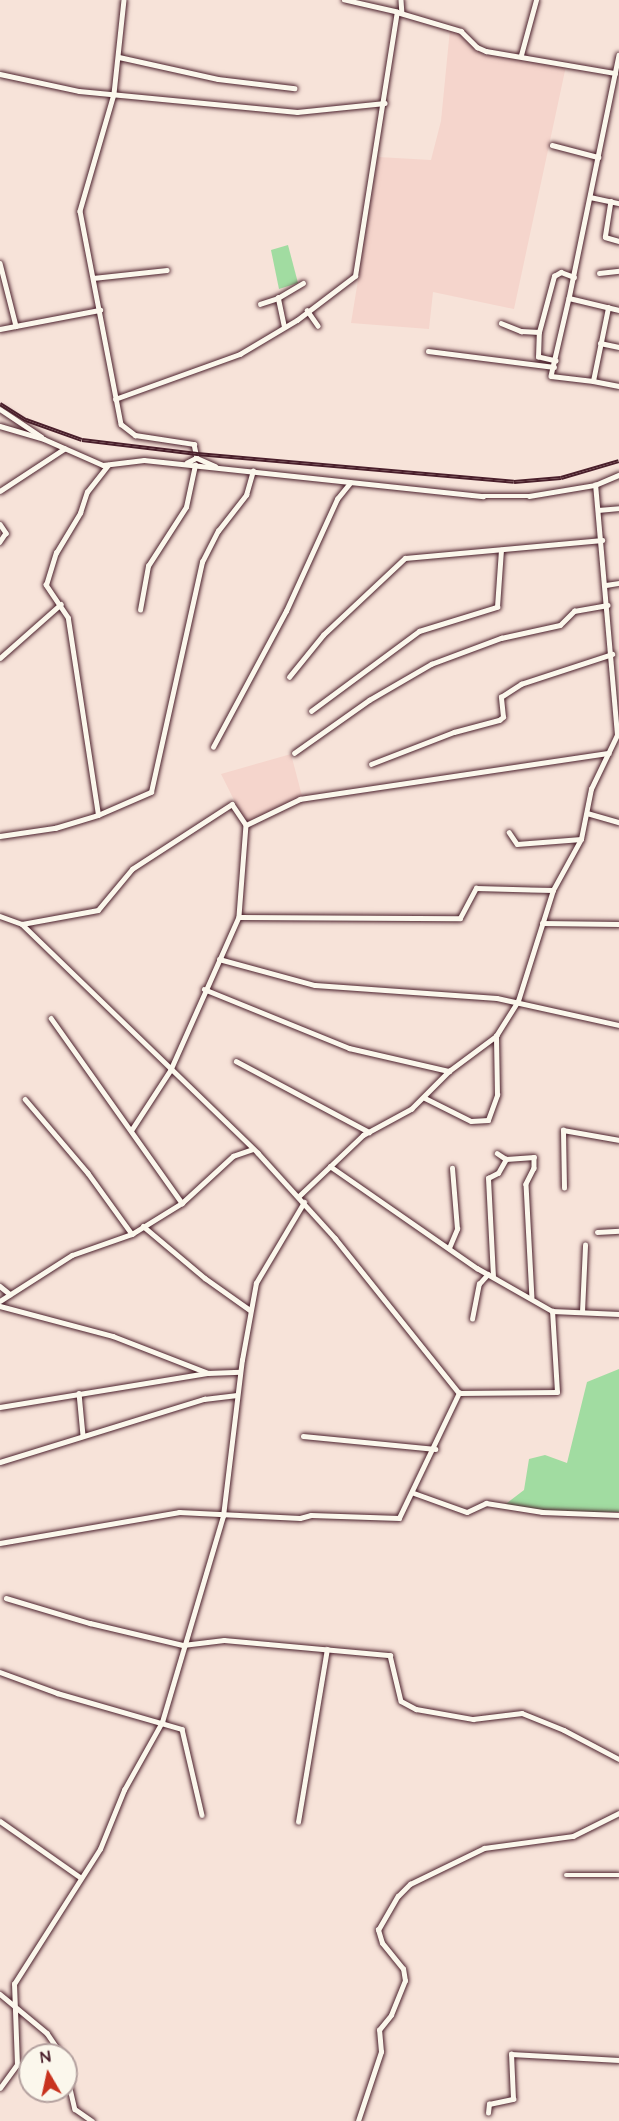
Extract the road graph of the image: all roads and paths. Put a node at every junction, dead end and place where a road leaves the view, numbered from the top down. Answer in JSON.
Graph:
{"nodes":[{"id":1,"x":124,"y":0,"type":"edge"},
{"id":2,"x":344,"y":0,"type":"edge"},
{"id":3,"x":401,"y":0,"type":"edge"},
{"id":4,"x":536,"y":0,"type":"edge"},
{"id":5,"x":399,"y":13,"type":"junction"},
{"id":6,"x":521,"y":55,"type":"junction"},
{"id":7,"x":619,"y":55,"type":"edge"},
{"id":8,"x":119,"y":57,"type":"junction"},
{"id":9,"x":615,"y":73,"type":"junction"},
{"id":10,"x":0,"y":74,"type":"edge"},
{"id":11,"x":294,"y":88,"type":"dead end"},
{"id":12,"x":114,"y":94,"type":"junction"},
{"id":13,"x":385,"y":104,"type":"junction"},
{"id":14,"x":552,"y":145,"type":"dead end"},
{"id":15,"x":598,"y":157,"type":"junction"},
{"id":16,"x":590,"y":197,"type":"junction"},
{"id":17,"x":611,"y":201,"type":"junction"},
{"id":18,"x":619,"y":202,"type":"edge"},
{"id":19,"x":619,"y":241,"type":"edge"},
{"id":20,"x":0,"y":263,"type":"edge"},
{"id":21,"x":167,"y":270,"type":"dead end"},
{"id":22,"x":619,"y":271,"type":"edge"},
{"id":23,"x":599,"y":273,"type":"dead end"},
{"id":24,"x":574,"y":277,"type":"junction"},
{"id":25,"x":93,"y":278,"type":"junction"},
{"id":26,"x":303,"y":283,"type":"dead end"},
{"id":27,"x":278,"y":298,"type":"junction"},
{"id":28,"x":569,"y":298,"type":"junction"},
{"id":29,"x":260,"y":304,"type":"dead end"},
{"id":30,"x":608,"y":308,"type":"junction"},
{"id":31,"x":100,"y":310,"type":"junction"},
{"id":32,"x":307,"y":310,"type":"junction"},
{"id":33,"x":619,"y":310,"type":"edge"},
{"id":34,"x":501,"y":323,"type":"dead end"},
{"id":35,"x":16,"y":326,"type":"junction"},
{"id":36,"x":318,"y":326,"type":"dead end"},
{"id":37,"x":284,"y":327,"type":"junction"},
{"id":38,"x":0,"y":328,"type":"edge"},
{"id":39,"x":539,"y":332,"type":"junction"},
{"id":40,"x":600,"y":343,"type":"junction"},
{"id":41,"x":619,"y":347,"type":"edge"},
{"id":42,"x":428,"y":351,"type":"dead end"},
{"id":43,"x":556,"y":360,"type":"junction"},
{"id":44,"x":554,"y":367,"type":"junction"},
{"id":45,"x":593,"y":381,"type":"junction"},
{"id":46,"x":619,"y":386,"type":"edge"},
{"id":47,"x":116,"y":399,"type":"junction"},
{"id":48,"x":0,"y":410,"type":"edge"},
{"id":49,"x":0,"y":426,"type":"edge"},
{"id":50,"x":44,"y":439,"type":"junction"},
{"id":51,"x":64,"y":449,"type":"junction"},
{"id":52,"x":197,"y":458,"type":"junction"},
{"id":53,"x":186,"y":464,"type":"junction"},
{"id":54,"x":108,"y":465,"type":"junction"},
{"id":55,"x":195,"y":465,"type":"junction"},
{"id":56,"x":218,"y":467,"type":"junction"},
{"id":57,"x":253,"y":471,"type":"junction"},
{"id":58,"x":619,"y":475,"type":"edge"},
{"id":59,"x":350,"y":483,"type":"junction"},
{"id":60,"x":595,"y":484,"type":"junction"},
{"id":61,"x":0,"y":491,"type":"edge"},
{"id":62,"x":619,"y":508,"type":"edge"},
{"id":63,"x":598,"y":510,"type":"junction"},
{"id":64,"x":0,"y":524,"type":"edge"},
{"id":65,"x":602,"y":540,"type":"junction"},
{"id":66,"x":0,"y":542,"type":"edge"},
{"id":67,"x":501,"y":550,"type":"junction"},
{"id":68,"x":619,"y":583,"type":"edge"},
{"id":69,"x":606,"y":585,"type":"junction"},
{"id":70,"x":61,"y":604,"type":"junction"},
{"id":71,"x":607,"y":605,"type":"junction"},
{"id":72,"x":140,"y":610,"type":"dead end"},
{"id":73,"x":612,"y":654,"type":"junction"},
{"id":74,"x":0,"y":658,"type":"edge"},
{"id":75,"x":616,"y":671,"type":"edge"},
{"id":76,"x":289,"y":677,"type":"dead end"},
{"id":77,"x":617,"y":701,"type":"edge"},
{"id":78,"x":311,"y":711,"type":"dead end"},
{"id":79,"x":213,"y":747,"type":"dead end"},
{"id":80,"x":294,"y":753,"type":"dead end"},
{"id":81,"x":609,"y":753,"type":"junction"},
{"id":82,"x":370,"y":764,"type":"dead end"},
{"id":83,"x":587,"y":813,"type":"junction"},
{"id":84,"x":98,"y":815,"type":"junction"},
{"id":85,"x":619,"y":822,"type":"edge"},
{"id":86,"x":246,"y":825,"type":"junction"},
{"id":87,"x":509,"y":832,"type":"dead end"},
{"id":88,"x":0,"y":836,"type":"edge"},
{"id":89,"x":581,"y":838,"type":"junction"},
{"id":90,"x":553,"y":890,"type":"junction"},
{"id":91,"x":0,"y":916,"type":"edge"},
{"id":92,"x":238,"y":916,"type":"junction"},
{"id":93,"x":542,"y":923,"type":"junction"},
{"id":94,"x":22,"y":924,"type":"junction"},
{"id":95,"x":619,"y":924,"type":"edge"},
{"id":96,"x":219,"y":959,"type":"junction"},
{"id":97,"x":204,"y":989,"type":"junction"},
{"id":98,"x":518,"y":1001,"type":"junction"},
{"id":99,"x":51,"y":1018,"type":"dead end"},
{"id":100,"x":619,"y":1024,"type":"edge"},
{"id":101,"x":496,"y":1036,"type":"junction"},
{"id":102,"x":236,"y":1061,"type":"dead end"},
{"id":103,"x":171,"y":1070,"type":"junction"},
{"id":104,"x":449,"y":1071,"type":"junction"},
{"id":105,"x":425,"y":1098,"type":"junction"},
{"id":106,"x":25,"y":1099,"type":"dead end"},
{"id":107,"x":132,"y":1130,"type":"junction"},
{"id":108,"x":369,"y":1132,"type":"junction"},
{"id":109,"x":619,"y":1140,"type":"edge"},
{"id":110,"x":254,"y":1149,"type":"junction"},
{"id":111,"x":497,"y":1153,"type":"dead end"},
{"id":112,"x":506,"y":1159,"type":"junction"},
{"id":113,"x":330,"y":1166,"type":"junction"},
{"id":114,"x":452,"y":1168,"type":"dead end"},
{"id":115,"x":564,"y":1188,"type":"dead end"},
{"id":116,"x":298,"y":1197,"type":"junction"},
{"id":117,"x":304,"y":1202,"type":"junction"},
{"id":118,"x":182,"y":1203,"type":"junction"},
{"id":119,"x":143,"y":1226,"type":"junction"},
{"id":120,"x":619,"y":1231,"type":"edge"},
{"id":121,"x":597,"y":1232,"type":"dead end"},
{"id":122,"x":132,"y":1234,"type":"junction"},
{"id":123,"x":585,"y":1245,"type":"dead end"},
{"id":124,"x":449,"y":1248,"type":"junction"},
{"id":125,"x":491,"y":1276,"type":"junction"},
{"id":126,"x":0,"y":1287,"type":"edge"},
{"id":127,"x":10,"y":1294,"type":"junction"},
{"id":128,"x":532,"y":1298,"type":"junction"},
{"id":129,"x":0,"y":1301,"type":"edge"},
{"id":130,"x":0,"y":1306,"type":"edge"},
{"id":131,"x":250,"y":1310,"type":"junction"},
{"id":132,"x":552,"y":1311,"type":"junction"},
{"id":133,"x":582,"y":1312,"type":"junction"},
{"id":134,"x":619,"y":1314,"type":"edge"},
{"id":135,"x":472,"y":1318,"type":"dead end"},
{"id":136,"x":240,"y":1372,"type":"junction"},
{"id":137,"x":208,"y":1373,"type":"junction"},
{"id":138,"x":79,"y":1393,"type":"junction"},
{"id":139,"x":459,"y":1393,"type":"junction"},
{"id":140,"x":237,"y":1395,"type":"junction"},
{"id":141,"x":0,"y":1407,"type":"edge"},
{"id":142,"x":82,"y":1435,"type":"junction"},
{"id":143,"x":303,"y":1436,"type":"dead end"},
{"id":144,"x":435,"y":1449,"type":"junction"},
{"id":145,"x":0,"y":1462,"type":"edge"},
{"id":146,"x":414,"y":1493,"type":"junction"},
{"id":147,"x":619,"y":1515,"type":"edge"},
{"id":148,"x":223,"y":1516,"type":"junction"},
{"id":149,"x":0,"y":1543,"type":"edge"},
{"id":150,"x":6,"y":1598,"type":"dead end"},
{"id":151,"x":183,"y":1645,"type":"junction"},
{"id":152,"x":327,"y":1649,"type":"junction"},
{"id":153,"x":0,"y":1672,"type":"edge"},
{"id":154,"x":162,"y":1722,"type":"junction"},
{"id":155,"x":619,"y":1759,"type":"edge"},
{"id":156,"x":619,"y":1813,"type":"edge"},
{"id":157,"x":202,"y":1815,"type":"dead end"},
{"id":158,"x":0,"y":1821,"type":"edge"},
{"id":159,"x":298,"y":1822,"type":"dead end"},
{"id":160,"x":566,"y":1875,"type":"dead end"},
{"id":161,"x":619,"y":1875,"type":"edge"},
{"id":162,"x":80,"y":1877,"type":"junction"},
{"id":163,"x":0,"y":1994,"type":"edge"},
{"id":164,"x":13,"y":2007,"type":"junction"},
{"id":165,"x":54,"y":2043,"type":"edge"},
{"id":166,"x":619,"y":2060,"type":"edge"},
{"id":167,"x":0,"y":2088,"type":"edge"},
{"id":168,"x":74,"y":2103,"type":"edge"},
{"id":169,"x":488,"y":2113,"type":"dead end"},
{"id":170,"x":92,"y":2121,"type":"edge"},
{"id":171,"x":358,"y":2121,"type":"edge"}],
"edges":[{"from":1,"to":8,"type":"street"},
{"from":2,"to":5,"type":"street"},
{"from":3,"to":5,"type":"street"},
{"from":4,"to":6,"type":"street"},
{"from":5,"to":6,"type":"street"},
{"from":5,"to":13,"type":"street"},
{"from":6,"to":9,"type":"street"},
{"from":7,"to":9,"type":"street"},
{"from":8,"to":11,"type":"street"},
{"from":8,"to":12,"type":"street"},
{"from":9,"to":15,"type":"street"},
{"from":10,"to":12,"type":"street"},
{"from":12,"to":13,"type":"street"},
{"from":12,"to":25,"type":"street"},
{"from":13,"to":32,"type":"street"},
{"from":14,"to":15,"type":"street"},
{"from":15,"to":16,"type":"street"},
{"from":16,"to":17,"type":"street"},
{"from":16,"to":24,"type":"street"},
{"from":17,"to":18,"type":"street"},
{"from":17,"to":19,"type":"street"},
{"from":20,"to":35,"type":"street"},
{"from":21,"to":25,"type":"street"},
{"from":22,"to":23,"type":"street"},
{"from":24,"to":28,"type":"street"},
{"from":24,"to":39,"type":"street"},
{"from":25,"to":31,"type":"street"},
{"from":26,"to":27,"type":"street"},
{"from":27,"to":29,"type":"street"},
{"from":27,"to":37,"type":"street"},
{"from":28,"to":30,"type":"street"},
{"from":28,"to":43,"type":"street"},
{"from":30,"to":33,"type":"street"},
{"from":30,"to":40,"type":"street"},
{"from":31,"to":35,"type":"street"},
{"from":31,"to":47,"type":"street"},
{"from":32,"to":36,"type":"street"},
{"from":32,"to":37,"type":"street"},
{"from":34,"to":39,"type":"street"},
{"from":35,"to":38,"type":"street"},
{"from":37,"to":47,"type":"street"},
{"from":39,"to":43,"type":"street"},
{"from":40,"to":41,"type":"street"},
{"from":40,"to":45,"type":"street"},
{"from":42,"to":44,"type":"street"},
{"from":43,"to":44,"type":"street"},
{"from":44,"to":45,"type":"street"},
{"from":45,"to":46,"type":"street"},
{"from":47,"to":52,"type":"street"},
{"from":48,"to":50,"type":"street"},
{"from":49,"to":50,"type":"street"},
{"from":50,"to":51,"type":"street"},
{"from":51,"to":54,"type":"street"},
{"from":51,"to":61,"type":"street"},
{"from":52,"to":53,"type":"street"},
{"from":52,"to":56,"type":"street"},
{"from":53,"to":54,"type":"street"},
{"from":53,"to":55,"type":"street"},
{"from":54,"to":70,"type":"street"},
{"from":55,"to":56,"type":"street"},
{"from":55,"to":72,"type":"street"},
{"from":56,"to":57,"type":"street"},
{"from":57,"to":59,"type":"street"},
{"from":57,"to":84,"type":"street"},
{"from":58,"to":60,"type":"street"},
{"from":59,"to":60,"type":"street"},
{"from":59,"to":79,"type":"street"},
{"from":60,"to":63,"type":"street"},
{"from":62,"to":63,"type":"street"},
{"from":63,"to":65,"type":"street"},
{"from":64,"to":66,"type":"street"},
{"from":65,"to":67,"type":"street"},
{"from":65,"to":69,"type":"street"},
{"from":67,"to":76,"type":"street"},
{"from":67,"to":78,"type":"street"},
{"from":68,"to":69,"type":"street"},
{"from":69,"to":71,"type":"street"},
{"from":70,"to":74,"type":"street"},
{"from":70,"to":84,"type":"street"},
{"from":71,"to":73,"type":"street"},
{"from":71,"to":80,"type":"street"},
{"from":73,"to":75,"type":"street"},
{"from":73,"to":82,"type":"street"},
{"from":75,"to":77,"type":"street"},
{"from":77,"to":81,"type":"street"},
{"from":81,"to":83,"type":"street"},
{"from":81,"to":86,"type":"street"},
{"from":83,"to":85,"type":"street"},
{"from":83,"to":89,"type":"street"},
{"from":84,"to":88,"type":"street"},
{"from":86,"to":92,"type":"street"},
{"from":86,"to":94,"type":"street"},
{"from":87,"to":89,"type":"street"},
{"from":89,"to":90,"type":"street"},
{"from":90,"to":92,"type":"street"},
{"from":90,"to":93,"type":"street"},
{"from":91,"to":94,"type":"street"},
{"from":92,"to":96,"type":"street"},
{"from":93,"to":95,"type":"street"},
{"from":93,"to":98,"type":"street"},
{"from":94,"to":103,"type":"street"},
{"from":96,"to":97,"type":"street"},
{"from":96,"to":98,"type":"street"},
{"from":97,"to":103,"type":"street"},
{"from":97,"to":104,"type":"street"},
{"from":98,"to":100,"type":"street"},
{"from":98,"to":101,"type":"street"},
{"from":99,"to":107,"type":"street"},
{"from":101,"to":104,"type":"street"},
{"from":101,"to":105,"type":"street"},
{"from":102,"to":108,"type":"street"},
{"from":103,"to":107,"type":"street"},
{"from":103,"to":110,"type":"street"},
{"from":104,"to":105,"type":"street"},
{"from":105,"to":108,"type":"street"},
{"from":106,"to":122,"type":"street"},
{"from":107,"to":118,"type":"street"},
{"from":108,"to":113,"type":"street"},
{"from":109,"to":115,"type":"street"},
{"from":110,"to":116,"type":"street"},
{"from":110,"to":118,"type":"street"},
{"from":111,"to":112,"type":"street"},
{"from":112,"to":125,"type":"street"},
{"from":112,"to":128,"type":"street"},
{"from":113,"to":116,"type":"street"},
{"from":113,"to":124,"type":"street"},
{"from":114,"to":124,"type":"street"},
{"from":116,"to":117,"type":"street"},
{"from":117,"to":131,"type":"street"},
{"from":117,"to":139,"type":"street"},
{"from":118,"to":119,"type":"street"},
{"from":119,"to":122,"type":"street"},
{"from":119,"to":131,"type":"street"},
{"from":120,"to":121,"type":"street"},
{"from":122,"to":127,"type":"street"},
{"from":123,"to":133,"type":"street"},
{"from":124,"to":125,"type":"street"},
{"from":125,"to":128,"type":"street"},
{"from":125,"to":135,"type":"street"},
{"from":126,"to":127,"type":"street"},
{"from":127,"to":129,"type":"street"},
{"from":128,"to":132,"type":"street"},
{"from":130,"to":137,"type":"street"},
{"from":131,"to":136,"type":"street"},
{"from":132,"to":133,"type":"street"},
{"from":132,"to":139,"type":"street"},
{"from":133,"to":134,"type":"street"},
{"from":136,"to":137,"type":"street"},
{"from":136,"to":140,"type":"street"},
{"from":137,"to":138,"type":"street"},
{"from":138,"to":141,"type":"street"},
{"from":138,"to":142,"type":"street"},
{"from":139,"to":144,"type":"street"},
{"from":140,"to":142,"type":"street"},
{"from":140,"to":148,"type":"street"},
{"from":142,"to":145,"type":"street"},
{"from":143,"to":144,"type":"street"},
{"from":144,"to":146,"type":"street"},
{"from":146,"to":147,"type":"street"},
{"from":146,"to":148,"type":"street"},
{"from":148,"to":149,"type":"street"},
{"from":148,"to":151,"type":"street"},
{"from":150,"to":151,"type":"street"},
{"from":151,"to":152,"type":"street"},
{"from":151,"to":154,"type":"street"},
{"from":152,"to":155,"type":"street"},
{"from":152,"to":159,"type":"street"},
{"from":153,"to":154,"type":"street"},
{"from":154,"to":157,"type":"street"},
{"from":154,"to":162,"type":"street"},
{"from":156,"to":171,"type":"street"},
{"from":158,"to":162,"type":"street"},
{"from":160,"to":161,"type":"street"},
{"from":162,"to":164,"type":"street"},
{"from":163,"to":164,"type":"street"},
{"from":164,"to":165,"type":"street"},
{"from":164,"to":167,"type":"street"},
{"from":166,"to":169,"type":"street"},
{"from":168,"to":170,"type":"street"}]}
